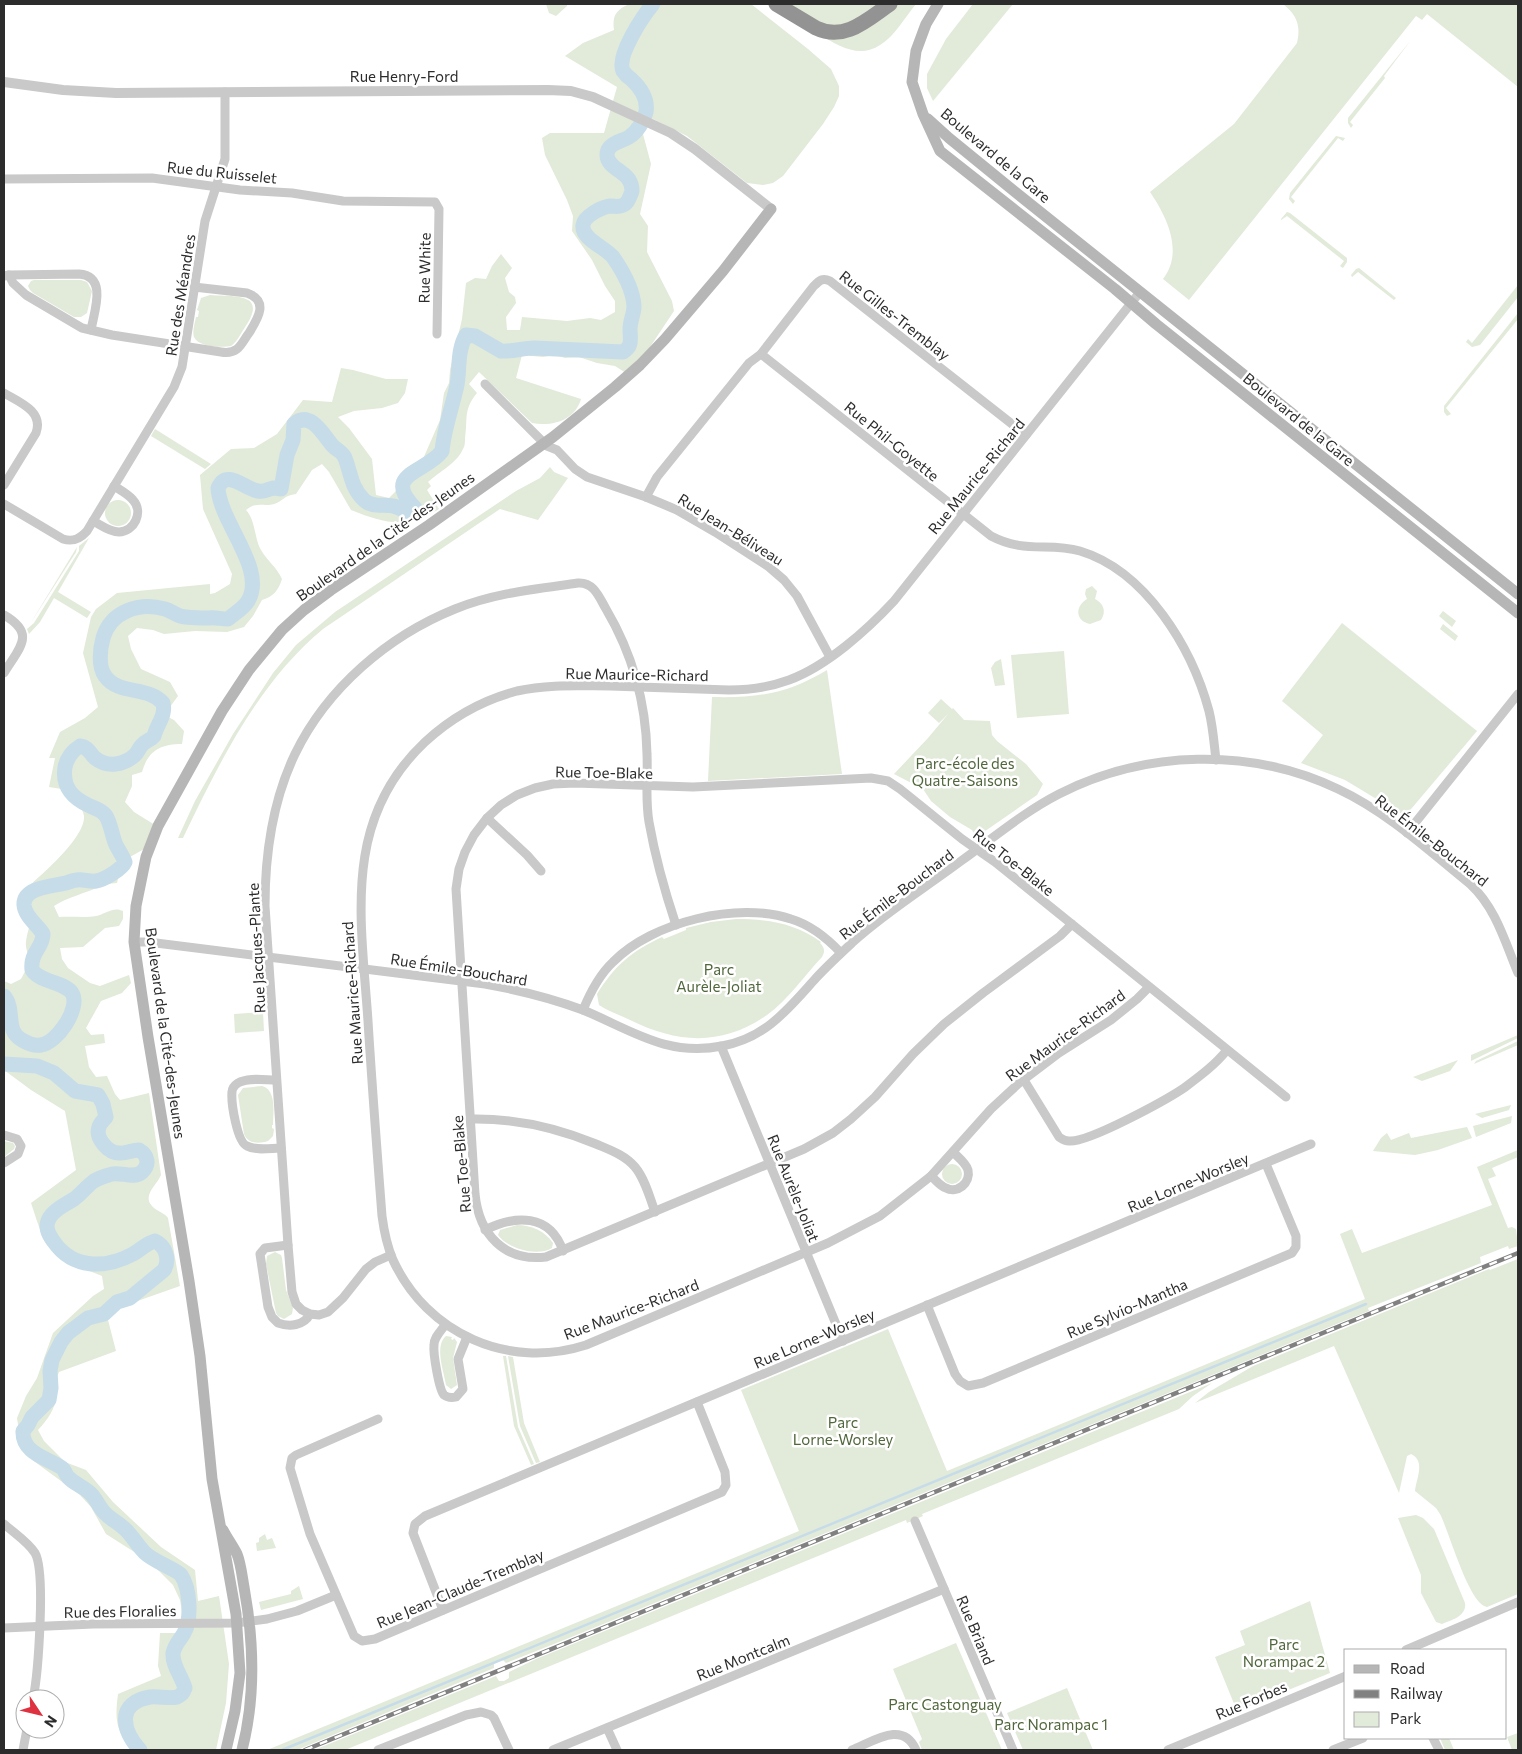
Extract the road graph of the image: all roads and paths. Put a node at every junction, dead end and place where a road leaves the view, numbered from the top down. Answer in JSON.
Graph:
{"nodes":[{"id":1,"x":776,"y":4,"type":"edge"},
{"id":2,"x":890,"y":4,"type":"edge"},
{"id":3,"x":938,"y":4,"type":"edge"},
{"id":4,"x":4,"y":82,"type":"edge"},
{"id":5,"x":225,"y":92,"type":"junction"},
{"id":6,"x":924,"y":114,"type":"junction"},
{"id":7,"x":4,"y":179,"type":"edge"},
{"id":8,"x":217,"y":186,"type":"junction"},
{"id":9,"x":436,"y":203,"type":"joint"},
{"id":10,"x":771,"y":209,"type":"joint"},
{"id":11,"x":6,"y":275,"type":"edge"},
{"id":12,"x":194,"y":287,"type":"junction"},
{"id":13,"x":1140,"y":292,"type":"junction"},
{"id":14,"x":1132,"y":302,"type":"junction"},
{"id":15,"x":91,"y":330,"type":"junction"},
{"id":16,"x":437,"y":334,"type":"dead end"},
{"id":17,"x":186,"y":347,"type":"junction"},
{"id":18,"x":761,"y":354,"type":"junction"},
{"id":19,"x":485,"y":384,"type":"dead end"},
{"id":20,"x":4,"y":393,"type":"edge"},
{"id":21,"x":1026,"y":435,"type":"junction"},
{"id":22,"x":544,"y":443,"type":"junction"},
{"id":23,"x":4,"y":485,"type":"edge"},
{"id":24,"x":114,"y":486,"type":"junction"},
{"id":25,"x":646,"y":497,"type":"junction"},
{"id":26,"x":4,"y":504,"type":"edge"},
{"id":27,"x":962,"y":515,"type":"junction"},
{"id":28,"x":93,"y":521,"type":"junction"},
{"id":29,"x":1518,"y":594,"type":"edge"},
{"id":30,"x":1518,"y":613,"type":"edge"},
{"id":31,"x":4,"y":615,"type":"edge"},
{"id":32,"x":830,"y":657,"type":"junction"},
{"id":33,"x":4,"y":673,"type":"edge"},
{"id":34,"x":638,"y":687,"type":"junction"},
{"id":35,"x":1518,"y":694,"type":"edge"},
{"id":36,"x":1216,"y":760,"type":"junction"},
{"id":37,"x":647,"y":786,"type":"junction"},
{"id":38,"x":487,"y":818,"type":"junction"},
{"id":39,"x":1407,"y":833,"type":"junction"},
{"id":40,"x":977,"y":850,"type":"junction"},
{"id":41,"x":541,"y":871,"type":"dead end"},
{"id":42,"x":1072,"y":924,"type":"junction"},
{"id":43,"x":676,"y":925,"type":"junction"},
{"id":44,"x":134,"y":942,"type":"junction"},
{"id":45,"x":841,"y":953,"type":"junction"},
{"id":46,"x":269,"y":957,"type":"junction"},
{"id":47,"x":364,"y":969,"type":"junction"},
{"id":48,"x":1518,"y":973,"type":"edge"},
{"id":49,"x":461,"y":981,"type":"junction"},
{"id":50,"x":1149,"y":987,"type":"junction"},
{"id":51,"x":583,"y":1010,"type":"junction"},
{"id":52,"x":720,"y":1046,"type":"junction"},
{"id":53,"x":1228,"y":1050,"type":"junction"},
{"id":54,"x":276,"y":1080,"type":"junction"},
{"id":55,"x":1024,"y":1080,"type":"junction"},
{"id":56,"x":1286,"y":1097,"type":"dead end"},
{"id":57,"x":470,"y":1119,"type":"junction"},
{"id":58,"x":4,"y":1135,"type":"edge"},
{"id":59,"x":1311,"y":1144,"type":"dead end"},
{"id":60,"x":281,"y":1148,"type":"junction"},
{"id":61,"x":953,"y":1152,"type":"junction"},
{"id":62,"x":4,"y":1163,"type":"edge"},
{"id":63,"x":1266,"y":1164,"type":"junction"},
{"id":64,"x":769,"y":1165,"type":"junction"},
{"id":65,"x":931,"y":1176,"type":"junction"},
{"id":66,"x":655,"y":1212,"type":"junction"},
{"id":67,"x":485,"y":1230,"type":"junction"},
{"id":68,"x":288,"y":1246,"type":"junction"},
{"id":69,"x":564,"y":1250,"type":"junction"},
{"id":70,"x":806,"y":1253,"type":"junction"},
{"id":71,"x":391,"y":1255,"type":"junction"},
{"id":72,"x":927,"y":1305,"type":"junction"},
{"id":73,"x":310,"y":1314,"type":"junction"},
{"id":74,"x":446,"y":1325,"type":"junction"},
{"id":75,"x":467,"y":1337,"type":"junction"},
{"id":76,"x":843,"y":1341,"type":"junction"},
{"id":77,"x":696,"y":1402,"type":"junction"},
{"id":78,"x":378,"y":1419,"type":"dead end"},
{"id":79,"x":915,"y":1521,"type":"dead end"},
{"id":80,"x":4,"y":1524,"type":"edge"},
{"id":81,"x":221,"y":1527,"type":"junction"},
{"id":82,"x":944,"y":1589,"type":"junction"},
{"id":83,"x":336,"y":1595,"type":"junction"},
{"id":84,"x":1518,"y":1602,"type":"edge"},
{"id":85,"x":443,"y":1610,"type":"junction"},
{"id":86,"x":249,"y":1621,"type":"junction"},
{"id":87,"x":236,"y":1623,"type":"junction"},
{"id":88,"x":39,"y":1626,"type":"junction"},
{"id":89,"x":4,"y":1628,"type":"edge"},
{"id":90,"x":1408,"y":1649,"type":"edge"},
{"id":91,"x":1344,"y":1677,"type":"edge"},
{"id":92,"x":35,"y":1689,"type":"edge"},
{"id":93,"x":607,"y":1728,"type":"junction"},
{"id":94,"x":1360,"y":1739,"type":"edge"},
{"id":95,"x":392,"y":1748,"type":"edge"},
{"id":96,"x":226,"y":1750,"type":"edge"},
{"id":97,"x":242,"y":1750,"type":"edge"},
{"id":98,"x":378,"y":1750,"type":"edge"},
{"id":99,"x":509,"y":1750,"type":"edge"},
{"id":100,"x":553,"y":1750,"type":"edge"},
{"id":101,"x":617,"y":1750,"type":"edge"},
{"id":102,"x":852,"y":1750,"type":"edge"},
{"id":103,"x":916,"y":1750,"type":"edge"},
{"id":104,"x":1013,"y":1750,"type":"edge"},
{"id":105,"x":1168,"y":1750,"type":"edge"},
{"id":106,"x":1333,"y":1750,"type":"edge"}],
"edges":[{"from":1,"to":2,"type":"highway"},
{"from":3,"to":6,"type":"main road"},
{"from":4,"to":5,"type":"street","name":"Rue Henry-Ford"},
{"from":5,"to":8,"type":"street","name":"Rue des Méandres"},
{"from":5,"to":10,"type":"street","name":"Rue Henry-Ford"},
{"from":6,"to":13,"type":"main road","name":"Boulevard de la Gare"},
{"from":6,"to":14,"type":"main road","name":"Boulevard de la Gare"},
{"from":7,"to":8,"type":"street","name":"Rue du Ruisselet"},
{"from":8,"to":9,"type":"street","name":"Rue du Ruisselet"},
{"from":8,"to":12,"type":"street","name":"Rue des Méandres"},
{"from":9,"to":16,"type":"street","name":"Rue White"},
{"from":10,"to":22,"type":"main road","name":"Boulevard de la Cité-des-Jeunes"},
{"from":11,"to":15,"type":"street"},
{"from":11,"to":15,"type":"street"},
{"from":12,"to":17,"type":"street","name":"Rue des Méandres"},
{"from":12,"to":17,"type":"street"},
{"from":13,"to":14,"type":"street","name":"Rue Maurice-Richard"},
{"from":13,"to":29,"type":"main road","name":"Boulevard de la Gare"},
{"from":14,"to":21,"type":"street","name":"Rue Maurice-Richard"},
{"from":14,"to":30,"type":"main road","name":"Boulevard de la Gare"},
{"from":15,"to":17,"type":"street"},
{"from":17,"to":24,"type":"street","name":"Rue des Méandres"},
{"from":18,"to":21,"type":"street","name":"Rue Gilles-Tremblay"},
{"from":18,"to":25,"type":"street"},
{"from":18,"to":27,"type":"street","name":"Rue Phil-Goyette"},
{"from":19,"to":22,"type":"street"},
{"from":20,"to":23,"type":"street"},
{"from":21,"to":27,"type":"street","name":"Rue Maurice-Richard"},
{"from":22,"to":25,"type":"street","name":"Rue Jean-Béliveau"},
{"from":22,"to":44,"type":"main road","name":"Boulevard de la Cité-des-Jeunes"},
{"from":24,"to":28,"type":"street","name":"Rue des Méandres"},
{"from":24,"to":28,"type":"street"},
{"from":25,"to":32,"type":"street","name":"Rue Jean-Béliveau"},
{"from":26,"to":28,"type":"street","name":"Rue des Méandres"},
{"from":27,"to":32,"type":"street","name":"Rue Maurice-Richard"},
{"from":27,"to":36,"type":"street","name":"Rue Phil-Goyette"},
{"from":31,"to":33,"type":"street"},
{"from":32,"to":34,"type":"street","name":"Rue Maurice-Richard"},
{"from":34,"to":37,"type":"street","name":"Rue Jacques-Plante"},
{"from":34,"to":46,"type":"street","name":"Rue Jacques-Plante"},
{"from":34,"to":47,"type":"street","name":"Rue Maurice-Richard"},
{"from":35,"to":39,"type":"street"},
{"from":36,"to":39,"type":"street","name":"Rue Émile-Bouchard"},
{"from":36,"to":40,"type":"street","name":"Rue Émile-Bouchard"},
{"from":37,"to":38,"type":"street","name":"Rue Toe-Blake"},
{"from":37,"to":40,"type":"street","name":"Rue Toe-Blake"},
{"from":37,"to":43,"type":"street","name":"Rue Jacques-Plante"},
{"from":38,"to":41,"type":"street"},
{"from":38,"to":49,"type":"street","name":"Rue Toe-Blake"},
{"from":39,"to":48,"type":"street","name":"Rue Émile-Bouchard"},
{"from":40,"to":42,"type":"street","name":"Rue Toe-Blake"},
{"from":40,"to":45,"type":"street","name":"Rue Émile-Bouchard"},
{"from":42,"to":50,"type":"street","name":"Rue Toe-Blake"},
{"from":42,"to":64,"type":"street","name":"Rue Toe-Blake"},
{"from":43,"to":45,"type":"street"},
{"from":43,"to":51,"type":"street"},
{"from":44,"to":46,"type":"street","name":"Rue Émile-Bouchard"},
{"from":44,"to":81,"type":"main road","name":"Boulevard de la Cité-des-Jeunes"},
{"from":45,"to":52,"type":"street","name":"Rue Émile-Bouchard"},
{"from":46,"to":47,"type":"street","name":"Rue Émile-Bouchard"},
{"from":46,"to":54,"type":"street","name":"Rue Jacques-Plante"},
{"from":47,"to":49,"type":"street","name":"Rue Émile-Bouchard"},
{"from":47,"to":71,"type":"street","name":"Rue Maurice-Richard"},
{"from":49,"to":51,"type":"street","name":"Rue Émile-Bouchard"},
{"from":49,"to":57,"type":"street","name":"Rue Toe-Blake"},
{"from":50,"to":53,"type":"street","name":"Rue Toe-Blake"},
{"from":50,"to":55,"type":"street","name":"Rue Maurice-Richard"},
{"from":51,"to":52,"type":"street","name":"Rue Émile-Bouchard"},
{"from":52,"to":64,"type":"street","name":"Rue Aurèle-Joliat"},
{"from":53,"to":55,"type":"street"},
{"from":53,"to":56,"type":"street","name":"Rue Toe-Blake"},
{"from":54,"to":60,"type":"street","name":"Rue Jacques-Plante"},
{"from":54,"to":60,"type":"street"},
{"from":55,"to":61,"type":"street","name":"Rue Maurice-Richard"},
{"from":57,"to":66,"type":"street"},
{"from":57,"to":67,"type":"street","name":"Rue Toe-Blake"},
{"from":58,"to":62,"type":"street"},
{"from":59,"to":63,"type":"street","name":"Rue Lorne-Worsley"},
{"from":60,"to":68,"type":"street","name":"Rue Jacques-Plante"},
{"from":61,"to":65,"type":"street","name":"Rue Maurice-Richard"},
{"from":61,"to":65,"type":"street"},
{"from":63,"to":72,"type":"street","name":"Rue Lorne-Worsley"},
{"from":63,"to":72,"type":"street","name":"Rue Sylvio-Mantha"},
{"from":64,"to":66,"type":"street","name":"Rue Toe-Blake"},
{"from":64,"to":70,"type":"street","name":"Rue Aurèle-Joliat"},
{"from":65,"to":70,"type":"street","name":"Rue Maurice-Richard"},
{"from":66,"to":69,"type":"street","name":"Rue Toe-Blake"},
{"from":67,"to":69,"type":"street","name":"Rue Toe-Blake"},
{"from":67,"to":69,"type":"street","name":"Rue Toe-Blake"},
{"from":68,"to":73,"type":"street","name":"Rue Jacques-Plante"},
{"from":68,"to":73,"type":"street"},
{"from":70,"to":75,"type":"street","name":"Rue Maurice-Richard"},
{"from":70,"to":76,"type":"street","name":"Rue Aurèle-Joliat"},
{"from":71,"to":73,"type":"street"},
{"from":71,"to":74,"type":"street","name":"Rue Maurice-Richard"},
{"from":72,"to":76,"type":"street","name":"Rue Lorne-Worsley"},
{"from":74,"to":75,"type":"street","name":"Rue Maurice-Richard"},
{"from":74,"to":75,"type":"street"},
{"from":76,"to":77,"type":"street","name":"Rue Lorne-Worsley"},
{"from":77,"to":85,"type":"street","name":"Rue Lorne-Worsley"},
{"from":77,"to":85,"type":"street","name":"Rue Jean-Claude-Tremblay"},
{"from":78,"to":83,"type":"street","name":"Rue Jean-Claude-Tremblay"},
{"from":79,"to":82,"type":"street","name":"Rue Briand"},
{"from":80,"to":88,"type":"street"},
{"from":81,"to":86,"type":"main road","name":"Boulevard de la Cité-des-Jeunes"},
{"from":81,"to":87,"type":"main road","name":"Boulevard de la Cité-des-Jeunes"},
{"from":82,"to":93,"type":"street","name":"Rue Montcalm"},
{"from":82,"to":104,"type":"street","name":"Rue Briand"},
{"from":83,"to":85,"type":"street","name":"Rue Jean-Claude-Tremblay"},
{"from":83,"to":86,"type":"street","name":"Rue des Floralies"},
{"from":84,"to":90,"type":"street"},
{"from":86,"to":87,"type":"street","name":"Rue des Floralies"},
{"from":86,"to":97,"type":"main road","name":"Boulevard de la Cité-des-Jeunes"},
{"from":87,"to":88,"type":"street","name":"Rue des Floralies"},
{"from":87,"to":96,"type":"main road","name":"Boulevard de la Cité-des-Jeunes"},
{"from":88,"to":89,"type":"street","name":"Rue des Floralies"},
{"from":88,"to":92,"type":"street"},
{"from":91,"to":105,"type":"street","name":"Rue Forbes"},
{"from":93,"to":100,"type":"street","name":"Rue Montcalm"},
{"from":93,"to":101,"type":"street"},
{"from":94,"to":106,"type":"street"},
{"from":95,"to":98,"type":"street"},
{"from":95,"to":99,"type":"street"},
{"from":102,"to":103,"type":"street"}]}
